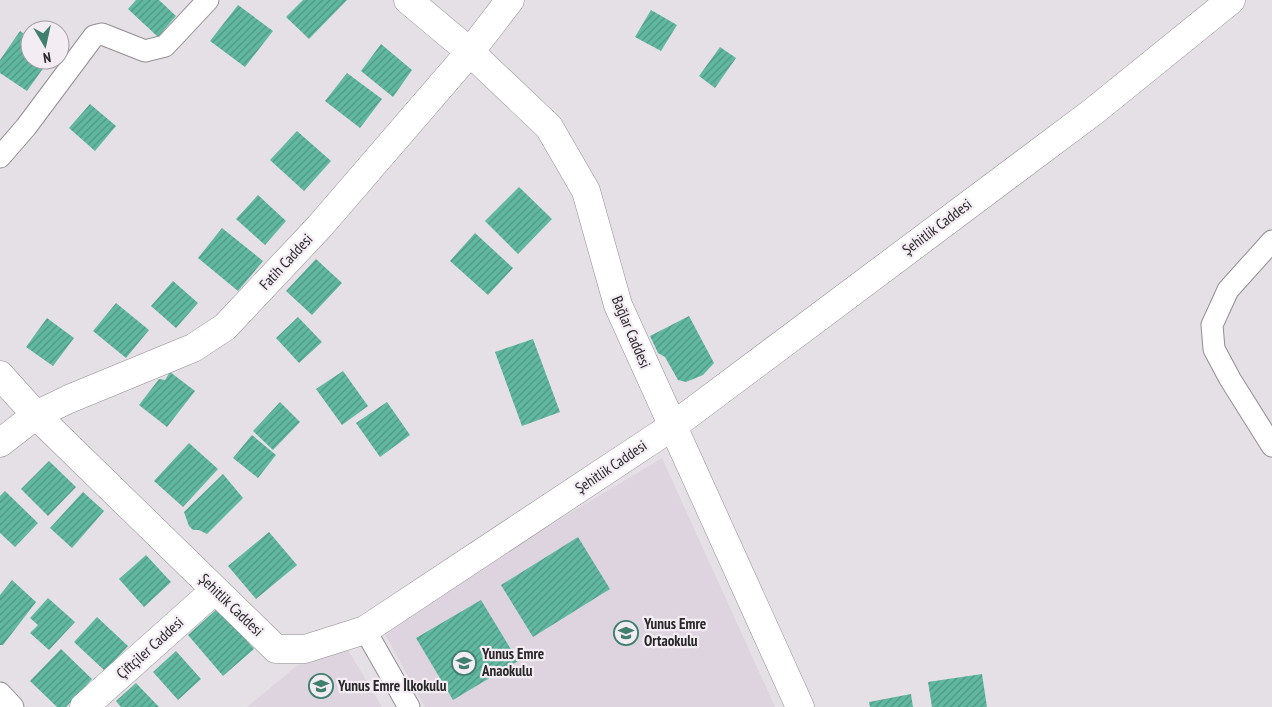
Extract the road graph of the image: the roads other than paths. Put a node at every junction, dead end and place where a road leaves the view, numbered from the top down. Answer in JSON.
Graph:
{"nodes":[{"id":1,"x":208,"y":0,"type":"edge"},
{"id":2,"x":408,"y":0,"type":"edge"},
{"id":3,"x":510,"y":0,"type":"edge"},
{"id":4,"x":1231,"y":0,"type":"edge"},
{"id":5,"x":470,"y":52,"type":"junction"},
{"id":6,"x":0,"y":157,"type":"edge"},
{"id":7,"x":1272,"y":241,"type":"edge"},
{"id":8,"x":0,"y":375,"type":"edge"},
{"id":9,"x":36,"y":415,"type":"junction"},
{"id":10,"x":673,"y":426,"type":"junction"},
{"id":11,"x":0,"y":443,"type":"edge"},
{"id":12,"x":1272,"y":446,"type":"edge"},
{"id":13,"x":215,"y":590,"type":"junction"},
{"id":14,"x":365,"y":630,"type":"junction"},
{"id":15,"x":0,"y":693,"type":"edge"},
{"id":16,"x":13,"y":707,"type":"edge"},
{"id":17,"x":84,"y":707,"type":"edge"},
{"id":18,"x":409,"y":707,"type":"edge"},
{"id":19,"x":800,"y":707,"type":"edge"}],
"edges":[{"from":1,"to":6,"type":"street"},
{"from":2,"to":5,"type":"street","name":"Bağlar Caddesi"},
{"from":3,"to":5,"type":"street","name":"Fatih Caddesi"},
{"from":4,"to":10,"type":"street","name":"Şehitlik Caddesi"},
{"from":5,"to":9,"type":"street","name":"Fatih Caddesi"},
{"from":5,"to":10,"type":"street","name":"Bağlar Caddesi"},
{"from":7,"to":12,"type":"street"},
{"from":8,"to":9,"type":"street","name":"Şehitlik Caddesi"},
{"from":9,"to":11,"type":"street","name":"Fatih Caddesi"},
{"from":9,"to":13,"type":"street","name":"Şehitlik Caddesi"},
{"from":10,"to":14,"type":"street","name":"Şehitlik Caddesi"},
{"from":10,"to":19,"type":"street","name":"Bağlar Caddesi"},
{"from":13,"to":14,"type":"street","name":"Şehitlik Caddesi"},
{"from":13,"to":17,"type":"street","name":"Çiftçiler Caddesi"},
{"from":14,"to":18,"type":"street"},
{"from":15,"to":16,"type":"street"}]}
